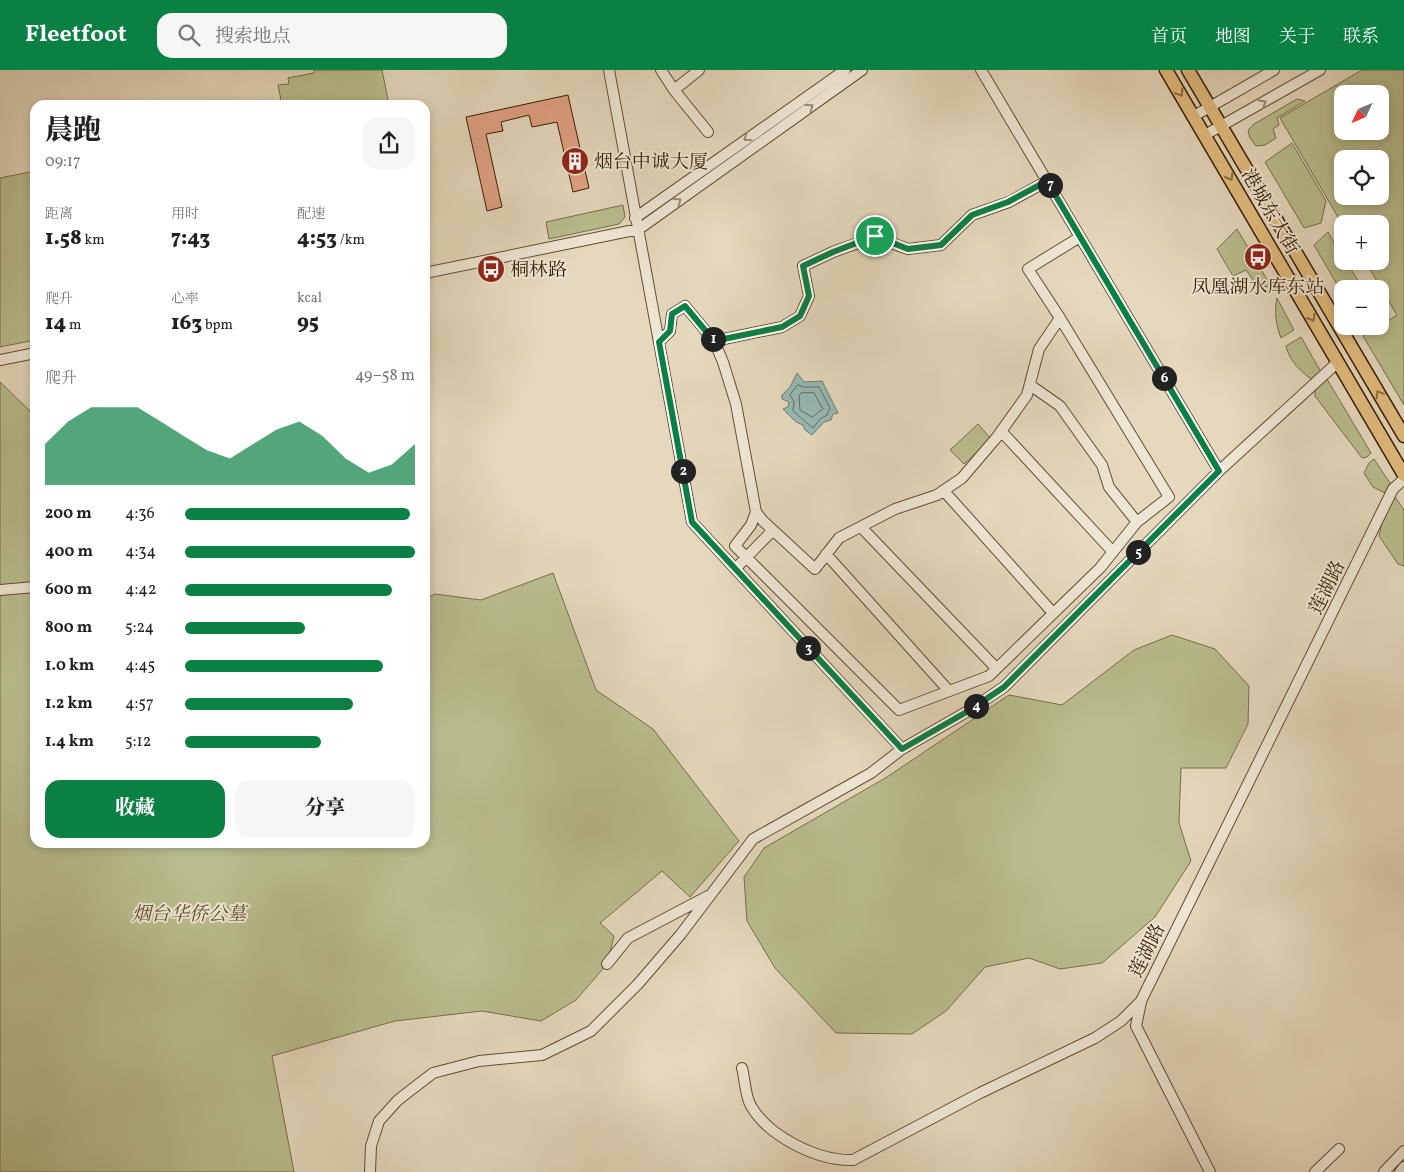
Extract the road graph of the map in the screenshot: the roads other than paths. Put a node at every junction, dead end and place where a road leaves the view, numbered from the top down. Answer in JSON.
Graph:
{"nodes":[{"id":1,"x":609,"y":70,"type":"edge"},
{"id":2,"x":661,"y":70,"type":"edge"},
{"id":3,"x":699,"y":70,"type":"edge"},
{"id":4,"x":844,"y":70,"type":"edge"},
{"id":5,"x":862,"y":70,"type":"edge"},
{"id":6,"x":981,"y":70,"type":"edge"},
{"id":7,"x":1166,"y":70,"type":"edge"},
{"id":8,"x":1188,"y":70,"type":"edge"},
{"id":9,"x":1274,"y":70,"type":"edge"},
{"id":10,"x":1320,"y":70,"type":"edge"},
{"id":11,"x":674,"y":90,"type":"junction"},
{"id":12,"x":1210,"y":107,"type":"junction"},
{"id":13,"x":1194,"y":116,"type":"junction"},
{"id":14,"x":1221,"y":128,"type":"junction"},
{"id":15,"x":708,"y":132,"type":"dead end"},
{"id":16,"x":1205,"y":135,"type":"junction"},
{"id":17,"x":1047,"y":181,"type":"junction"},
{"id":18,"x":635,"y":218,"type":"junction"},
{"id":19,"x":638,"y":229,"type":"junction"},
{"id":20,"x":1080,"y":237,"type":"junction"},
{"id":21,"x":430,"y":272,"type":"edge"},
{"id":22,"x":1060,"y":318,"type":"junction"},
{"id":23,"x":714,"y":341,"type":"junction"},
{"id":24,"x":659,"y":342,"type":"junction"},
{"id":25,"x":30,"y":354,"type":"edge"},
{"id":26,"x":0,"y":360,"type":"edge"},
{"id":27,"x":1338,"y":362,"type":"junction"},
{"id":28,"x":1030,"y":385,"type":"junction"},
{"id":29,"x":1001,"y":431,"type":"junction"},
{"id":30,"x":1404,"y":436,"type":"edge"},
{"id":31,"x":1219,"y":471,"type":"junction"},
{"id":32,"x":1404,"y":477,"type":"edge"},
{"id":33,"x":944,"y":490,"type":"junction"},
{"id":34,"x":756,"y":512,"type":"junction"},
{"id":35,"x":1137,"y":522,"type":"junction"},
{"id":36,"x":861,"y":527,"type":"junction"},
{"id":37,"x":773,"y":530,"type":"junction"},
{"id":38,"x":1113,"y":552,"type":"junction"},
{"id":39,"x":826,"y":554,"type":"junction"},
{"id":40,"x":746,"y":558,"type":"junction"},
{"id":41,"x":735,"y":569,"type":"junction"},
{"id":42,"x":30,"y":588,"type":"edge"},
{"id":43,"x":0,"y":590,"type":"edge"},
{"id":44,"x":1053,"y":613,"type":"junction"},
{"id":45,"x":996,"y":668,"type":"junction"},
{"id":46,"x":949,"y":691,"type":"junction"},
{"id":47,"x":902,"y":749,"type":"junction"},
{"id":48,"x":711,"y":894,"type":"junction"},
{"id":49,"x":607,"y":964,"type":"dead end"},
{"id":50,"x":1141,"y":1001,"type":"junction"},
{"id":51,"x":742,"y":1068,"type":"dead end"},
{"id":52,"x":1339,"y":1149,"type":"dead end"},
{"id":53,"x":1404,"y":1150,"type":"edge"},
{"id":54,"x":1404,"y":1167,"type":"edge"},
{"id":55,"x":370,"y":1172,"type":"edge"},
{"id":56,"x":1210,"y":1172,"type":"edge"},
{"id":57,"x":1315,"y":1172,"type":"edge"},
{"id":58,"x":1384,"y":1172,"type":"edge"},
{"id":59,"x":1400,"y":1172,"type":"edge"}],
"edges":[{"from":1,"to":18,"type":"street"},
{"from":2,"to":11,"type":"street"},
{"from":3,"to":11,"type":"street"},
{"from":4,"to":18,"type":"street","one_way":true},
{"from":19,"to":5,"type":"street","one_way":true},
{"from":6,"to":17,"type":"street"},
{"from":7,"to":13,"type":"main road","name":"港城东大街","one_way":true},
{"from":8,"to":12,"type":"main road","name":"港城东大街"},
{"from":9,"to":12,"type":"street"},
{"from":14,"to":10,"type":"street","one_way":true},
{"from":11,"to":15,"type":"street"},
{"from":12,"to":13,"type":"street"},
{"from":12,"to":14,"type":"main road","name":"港城东大街"},
{"from":13,"to":16,"type":"main road","name":"港城东大街"},
{"from":14,"to":16,"type":"street"},
{"from":30,"to":14,"type":"main road","name":"港城东大街","one_way":true},
{"from":16,"to":27,"type":"main road","name":"港城东大街","one_way":true},
{"from":17,"to":20,"type":"street"},
{"from":17,"to":23,"type":"street"},
{"from":18,"to":19,"type":"street"},
{"from":19,"to":21,"type":"street"},
{"from":19,"to":24,"type":"street"},
{"from":20,"to":22,"type":"street"},
{"from":20,"to":31,"type":"street"},
{"from":22,"to":28,"type":"street"},
{"from":22,"to":35,"type":"street"},
{"from":23,"to":24,"type":"street"},
{"from":23,"to":34,"type":"street"},
{"from":24,"to":41,"type":"street"},
{"from":25,"to":26,"type":"street"},
{"from":27,"to":31,"type":"street"},
{"from":27,"to":32,"type":"main road","name":"港城东大街"},
{"from":28,"to":29,"type":"street"},
{"from":28,"to":35,"type":"street"},
{"from":29,"to":33,"type":"street"},
{"from":29,"to":38,"type":"street"},
{"from":31,"to":47,"type":"street"},
{"from":32,"to":50,"type":"street","name":"莲湖路"},
{"from":33,"to":36,"type":"street"},
{"from":33,"to":44,"type":"street"},
{"from":34,"to":37,"type":"street"},
{"from":34,"to":40,"type":"street"},
{"from":35,"to":38,"type":"street"},
{"from":36,"to":39,"type":"street"},
{"from":36,"to":45,"type":"street"},
{"from":37,"to":39,"type":"street"},
{"from":37,"to":40,"type":"street"},
{"from":38,"to":44,"type":"street"},
{"from":39,"to":46,"type":"street"},
{"from":40,"to":41,"type":"street"},
{"from":40,"to":46,"type":"street"},
{"from":41,"to":47,"type":"street"},
{"from":42,"to":43,"type":"street"},
{"from":44,"to":45,"type":"street"},
{"from":45,"to":46,"type":"street"},
{"from":47,"to":48,"type":"street"},
{"from":48,"to":49,"type":"street"},
{"from":48,"to":55,"type":"street"},
{"from":50,"to":51,"type":"street","name":"莲湖路"},
{"from":50,"to":56,"type":"street"},
{"from":52,"to":57,"type":"street"},
{"from":53,"to":58,"type":"street"},
{"from":54,"to":59,"type":"street"}]}
